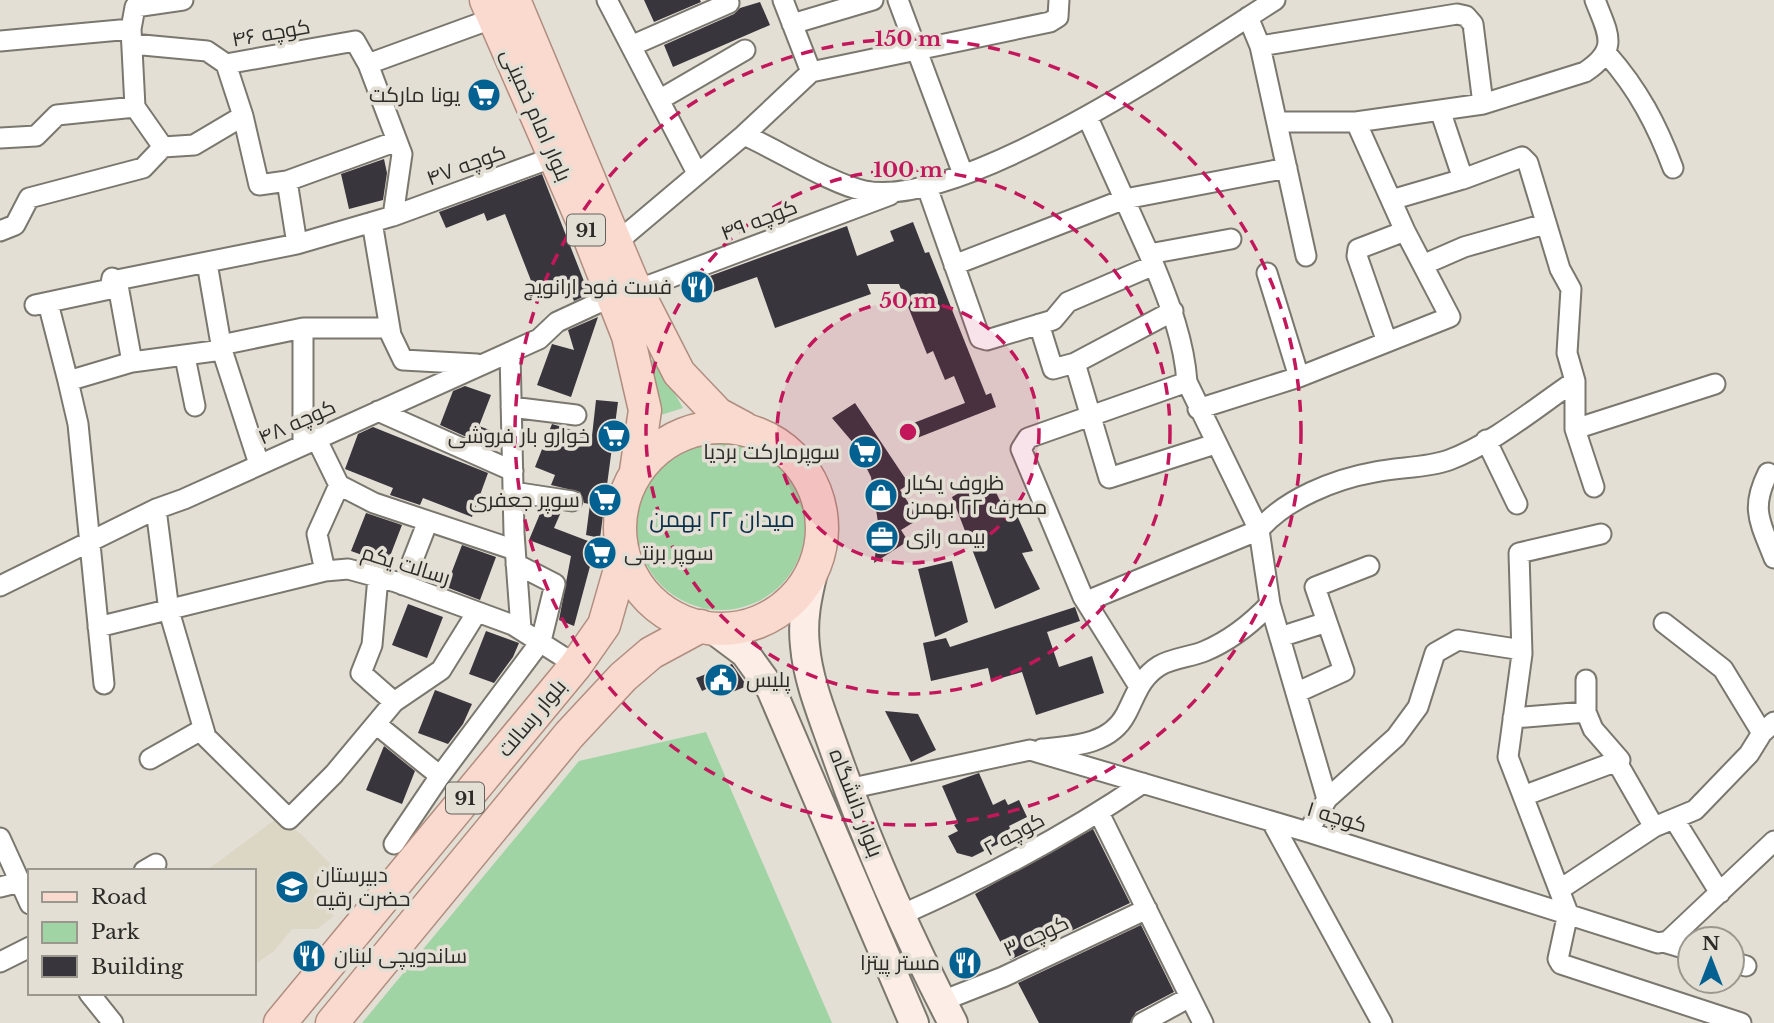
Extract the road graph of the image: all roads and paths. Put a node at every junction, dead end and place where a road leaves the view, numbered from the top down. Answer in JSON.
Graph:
{"nodes":[{"id":1,"x":183,"y":0,"type":"edge"},
{"id":2,"x":607,"y":0,"type":"edge"},
{"id":3,"x":783,"y":0,"type":"edge"},
{"id":4,"x":873,"y":0,"type":"edge"},
{"id":5,"x":898,"y":0,"type":"edge"},
{"id":6,"x":1059,"y":0,"type":"edge"},
{"id":7,"x":1275,"y":0,"type":"edge"},
{"id":8,"x":1595,"y":0,"type":"edge"},
{"id":9,"x":729,"y":3,"type":"dead end"},
{"id":10,"x":498,"y":6,"type":"edge"},
{"id":11,"x":1248,"y":17,"type":"junction"},
{"id":12,"x":792,"y":24,"type":"junction"},
{"id":13,"x":132,"y":36,"type":"junction"},
{"id":14,"x":0,"y":41,"type":"edge"},
{"id":15,"x":631,"y":46,"type":"junction"},
{"id":16,"x":1260,"y":46,"type":"junction"},
{"id":17,"x":917,"y":48,"type":"junction"},
{"id":18,"x":745,"y":50,"type":"dead end"},
{"id":19,"x":1607,"y":54,"type":"junction"},
{"id":20,"x":226,"y":64,"type":"junction"},
{"id":21,"x":368,"y":64,"type":"junction"},
{"id":22,"x":811,"y":72,"type":"junction"},
{"id":23,"x":659,"y":100,"type":"junction"},
{"id":24,"x":1483,"y":104,"type":"junction"},
{"id":25,"x":135,"y":107,"type":"junction"},
{"id":26,"x":1440,"y":110,"type":"junction"},
{"id":27,"x":243,"y":116,"type":"junction"},
{"id":28,"x":1087,"y":116,"type":"junction"},
{"id":29,"x":1277,"y":122,"type":"junction"},
{"id":30,"x":1356,"y":122,"type":"junction"},
{"id":31,"x":744,"y":135,"type":"junction"},
{"id":32,"x":0,"y":138,"type":"edge"},
{"id":33,"x":397,"y":141,"type":"junction"},
{"id":34,"x":163,"y":147,"type":"junction"},
{"id":35,"x":554,"y":157,"type":"junction"},
{"id":36,"x":1287,"y":168,"type":"junction"},
{"id":37,"x":1674,"y":168,"type":"dead end"},
{"id":38,"x":697,"y":173,"type":"junction"},
{"id":39,"x":963,"y":174,"type":"junction"},
{"id":40,"x":1463,"y":179,"type":"junction"},
{"id":41,"x":287,"y":181,"type":"junction"},
{"id":42,"x":927,"y":187,"type":"junction"},
{"id":43,"x":897,"y":192,"type":"junction"},
{"id":44,"x":1125,"y":200,"type":"junction"},
{"id":45,"x":1391,"y":200,"type":"junction"},
{"id":46,"x":393,"y":216,"type":"junction"},
{"id":47,"x":372,"y":222,"type":"junction"},
{"id":48,"x":1545,"y":225,"type":"junction"},
{"id":49,"x":0,"y":231,"type":"edge"},
{"id":50,"x":1405,"y":231,"type":"junction"},
{"id":51,"x":1231,"y":239,"type":"dead end"},
{"id":52,"x":616,"y":243,"type":"junction"},
{"id":53,"x":297,"y":244,"type":"junction"},
{"id":54,"x":1306,"y":256,"type":"dead end"},
{"id":55,"x":1152,"y":260,"type":"junction"},
{"id":56,"x":207,"y":263,"type":"junction"},
{"id":57,"x":1425,"y":264,"type":"junction"},
{"id":58,"x":954,"y":265,"type":"junction"},
{"id":59,"x":1267,"y":273,"type":"dead end"},
{"id":60,"x":117,"y":280,"type":"junction"},
{"id":61,"x":624,"y":294,"type":"junction"},
{"id":62,"x":1173,"y":311,"type":"junction"},
{"id":63,"x":1038,"y":324,"type":"junction"},
{"id":64,"x":303,"y":328,"type":"junction"},
{"id":65,"x":389,"y":328,"type":"junction"},
{"id":66,"x":1387,"y":342,"type":"junction"},
{"id":67,"x":221,"y":348,"type":"junction"},
{"id":68,"x":510,"y":352,"type":"junction"},
{"id":69,"x":185,"y":357,"type":"junction"},
{"id":70,"x":132,"y":362,"type":"junction"},
{"id":71,"x":1075,"y":363,"type":"junction"},
{"id":72,"x":480,"y":364,"type":"junction"},
{"id":73,"x":1299,"y":377,"type":"junction"},
{"id":74,"x":68,"y":381,"type":"junction"},
{"id":75,"x":1575,"y":381,"type":"junction"},
{"id":76,"x":1187,"y":382,"type":"junction"},
{"id":77,"x":1714,"y":384,"type":"dead end"},
{"id":78,"x":195,"y":406,"type":"dead end"},
{"id":79,"x":511,"y":407,"type":"junction"},
{"id":80,"x":1198,"y":409,"type":"junction"},
{"id":81,"x":378,"y":411,"type":"junction"},
{"id":82,"x":576,"y":415,"type":"dead end"},
{"id":83,"x":1091,"y":416,"type":"junction"},
{"id":84,"x":746,"y":429,"type":"junction"},
{"id":85,"x":1574,"y":429,"type":"junction"},
{"id":86,"x":1486,"y":440,"type":"junction"},
{"id":87,"x":309,"y":441,"type":"junction"},
{"id":88,"x":1215,"y":444,"type":"junction"},
{"id":89,"x":259,"y":464,"type":"junction"},
{"id":90,"x":513,"y":471,"type":"junction"},
{"id":91,"x":636,"y":471,"type":"junction"},
{"id":92,"x":1768,"y":473,"type":"dead end"},
{"id":93,"x":339,"y":485,"type":"junction"},
{"id":94,"x":1594,"y":487,"type":"dead end"},
{"id":95,"x":513,"y":492,"type":"junction"},
{"id":96,"x":572,"y":501,"type":"dead end"},
{"id":97,"x":1517,"y":504,"type":"dead end"},
{"id":98,"x":156,"y":509,"type":"junction"},
{"id":99,"x":428,"y":521,"type":"junction"},
{"id":100,"x":1259,"y":530,"type":"junction"},
{"id":101,"x":1601,"y":534,"type":"dead end"},
{"id":102,"x":89,"y":542,"type":"junction"},
{"id":103,"x":515,"y":557,"type":"junction"},
{"id":104,"x":1774,"y":558,"type":"edge"},
{"id":105,"x":623,"y":559,"type":"junction"},
{"id":106,"x":1369,"y":566,"type":"dead end"},
{"id":107,"x":325,"y":571,"type":"junction"},
{"id":108,"x":813,"y":572,"type":"junction"},
{"id":109,"x":378,"y":577,"type":"junction"},
{"id":110,"x":403,"y":585,"type":"junction"},
{"id":111,"x":0,"y":586,"type":"edge"},
{"id":112,"x":1083,"y":597,"type":"junction"},
{"id":113,"x":1270,"y":604,"type":"junction"},
{"id":114,"x":169,"y":611,"type":"junction"},
{"id":115,"x":477,"y":612,"type":"junction"},
{"id":116,"x":1327,"y":622,"type":"junction"},
{"id":117,"x":1664,"y":623,"type":"dead end"},
{"id":118,"x":98,"y":627,"type":"junction"},
{"id":119,"x":707,"y":627,"type":"junction"},
{"id":120,"x":521,"y":629,"type":"junction"},
{"id":121,"x":1280,"y":637,"type":"junction"},
{"id":122,"x":541,"y":641,"type":"junction"},
{"id":123,"x":1522,"y":654,"type":"junction"},
{"id":124,"x":576,"y":665,"type":"junction"},
{"id":125,"x":1586,"y":680,"type":"dead end"},
{"id":126,"x":104,"y":684,"type":"dead end"},
{"id":127,"x":1138,"y":685,"type":"junction"},
{"id":128,"x":1298,"y":692,"type":"junction"},
{"id":129,"x":394,"y":702,"type":"junction"},
{"id":130,"x":1586,"y":712,"type":"junction"},
{"id":131,"x":1513,"y":718,"type":"junction"},
{"id":132,"x":376,"y":724,"type":"junction"},
{"id":133,"x":1768,"y":727,"type":"edge"},
{"id":134,"x":203,"y":729,"type":"junction"},
{"id":135,"x":1030,"y":750,"type":"junction"},
{"id":136,"x":150,"y":759,"type":"dead end"},
{"id":137,"x":1618,"y":764,"type":"junction"},
{"id":138,"x":440,"y":776,"type":"junction"},
{"id":139,"x":1143,"y":782,"type":"junction"},
{"id":140,"x":848,"y":789,"type":"junction"},
{"id":141,"x":1523,"y":796,"type":"junction"},
{"id":142,"x":1327,"y":799,"type":"junction"},
{"id":143,"x":1099,"y":813,"type":"junction"},
{"id":144,"x":1674,"y":819,"type":"junction"},
{"id":145,"x":1272,"y":822,"type":"junction"},
{"id":146,"x":1654,"y":827,"type":"junction"},
{"id":147,"x":1308,"y":832,"type":"junction"},
{"id":148,"x":0,"y":838,"type":"edge"},
{"id":149,"x":1774,"y":841,"type":"edge"},
{"id":150,"x":394,"y":844,"type":"dead end"},
{"id":151,"x":20,"y":882,"type":"junction"},
{"id":152,"x":0,"y":887,"type":"edge"},
{"id":153,"x":1559,"y":890,"type":"junction"},
{"id":154,"x":1720,"y":892,"type":"junction"},
{"id":155,"x":28,"y":900,"type":"edge"},
{"id":156,"x":1147,"y":908,"type":"junction"},
{"id":157,"x":1568,"y":913,"type":"junction"},
{"id":158,"x":901,"y":915,"type":"junction"},
{"id":159,"x":1663,"y":943,"type":"junction"},
{"id":160,"x":1676,"y":946,"type":"edge"},
{"id":161,"x":28,"y":948,"type":"edge"},
{"id":162,"x":0,"y":962,"type":"edge"},
{"id":163,"x":91,"y":995,"type":"edge"},
{"id":164,"x":1190,"y":997,"type":"junction"},
{"id":165,"x":948,"y":1012,"type":"edge"},
{"id":166,"x":113,"y":1023,"type":"edge"},
{"id":167,"x":280,"y":1023,"type":"edge"},
{"id":168,"x":332,"y":1023,"type":"edge"},
{"id":169,"x":914,"y":1023,"type":"edge"},
{"id":170,"x":1142,"y":1023,"type":"edge"},
{"id":171,"x":1203,"y":1023,"type":"edge"},
{"id":172,"x":1382,"y":1023,"type":"edge"},
{"id":173,"x":1741,"y":1023,"type":"edge"}],
"edges":[{"from":1,"to":13,"type":"street"},
{"from":2,"to":15,"type":"street"},
{"from":3,"to":12,"type":"street"},
{"from":4,"to":12,"type":"street"},
{"from":5,"to":17,"type":"street"},
{"from":6,"to":17,"type":"street"},
{"from":7,"to":11,"type":"street"},
{"from":8,"to":19,"type":"street"},
{"from":9,"to":15,"type":"street"},
{"from":10,"to":21,"type":"street"},
{"from":10,"to":35,"type":"main road","name":"بلوار امام خمینی","number":"91"},
{"from":10,"to":52,"type":"main road","name":"بلوار امام خمینی","number":"91"},
{"from":11,"to":16,"type":"street"},
{"from":11,"to":28,"type":"street"},
{"from":12,"to":22,"type":"street"},
{"from":13,"to":14,"type":"street"},
{"from":13,"to":20,"type":"street"},
{"from":13,"to":25,"type":"street"},
{"from":15,"to":23,"type":"street"},
{"from":16,"to":24,"type":"street"},
{"from":16,"to":29,"type":"street"},
{"from":17,"to":22,"type":"street"},
{"from":17,"to":39,"type":"street"},
{"from":18,"to":23,"type":"street"},
{"from":19,"to":24,"type":"street"},
{"from":19,"to":37,"type":"street"},
{"from":20,"to":21,"type":"street","name":"کوچه ۴۶"},
{"from":20,"to":27,"type":"street","name":"کوچه ۴۶"},
{"from":21,"to":33,"type":"street"},
{"from":22,"to":31,"type":"street"},
{"from":23,"to":38,"type":"street"},
{"from":24,"to":26,"type":"street"},
{"from":25,"to":32,"type":"street"},
{"from":25,"to":34,"type":"street"},
{"from":26,"to":30,"type":"street"},
{"from":26,"to":40,"type":"street"},
{"from":27,"to":34,"type":"street"},
{"from":27,"to":41,"type":"street","name":"کوچه ۴۶"},
{"from":28,"to":39,"type":"street"},
{"from":28,"to":44,"type":"street"},
{"from":29,"to":30,"type":"street"},
{"from":29,"to":36,"type":"street"},
{"from":30,"to":45,"type":"street"},
{"from":31,"to":38,"type":"street"},
{"from":31,"to":43,"type":"street"},
{"from":33,"to":41,"type":"street"},
{"from":33,"to":46,"type":"street"},
{"from":34,"to":49,"type":"street"},
{"from":35,"to":46,"type":"street","name":"کوچه ۴۷"},
{"from":35,"to":61,"type":"main road","name":"بلوار امام خمینی","number":"91"},
{"from":36,"to":44,"type":"street"},
{"from":36,"to":54,"type":"street"},
{"from":38,"to":52,"type":"street"},
{"from":39,"to":42,"type":"street"},
{"from":40,"to":45,"type":"street"},
{"from":40,"to":48,"type":"street"},
{"from":41,"to":53,"type":"street"},
{"from":42,"to":43,"type":"street"},
{"from":42,"to":58,"type":"street"},
{"from":43,"to":61,"type":"street","name":"کوچه ۴۹"},
{"from":44,"to":55,"type":"street"},
{"from":44,"to":58,"type":"street"},
{"from":45,"to":50,"type":"street"},
{"from":46,"to":47,"type":"street","name":"کوچه ۴۷"},
{"from":47,"to":53,"type":"street","name":"کوچه ۴۷"},
{"from":47,"to":65,"type":"street"},
{"from":48,"to":57,"type":"street"},
{"from":48,"to":75,"type":"street"},
{"from":50,"to":57,"type":"street"},
{"from":50,"to":66,"type":"street"},
{"from":51,"to":55,"type":"street"},
{"from":52,"to":61,"type":"main road","name":"بلوار امام خمینی","number":"91"},
{"from":53,"to":56,"type":"street","name":"کوچه ۴۷"},
{"from":55,"to":62,"type":"street"},
{"from":55,"to":63,"type":"street"},
{"from":56,"to":60,"type":"street","name":"کوچه ۴۷"},
{"from":56,"to":67,"type":"street"},
{"from":57,"to":66,"type":"street"},
{"from":58,"to":63,"type":"street"},
{"from":59,"to":73,"type":"street"},
{"from":60,"to":70,"type":"street"},
{"from":60,"to":74,"type":"street","name":"کوچه ۴۷"},
{"from":61,"to":68,"type":"street","name":"کوچه ۴۸"},
{"from":61,"to":84,"type":"main road","name":"بلوار امام خمینی","number":"91"},
{"from":61,"to":91,"type":"main road","name":"بلوار امام خمینی","number":"91"},
{"from":62,"to":71,"type":"street"},
{"from":62,"to":76,"type":"street"},
{"from":63,"to":71,"type":"street"},
{"from":64,"to":65,"type":"street"},
{"from":64,"to":67,"type":"street"},
{"from":64,"to":87,"type":"street"},
{"from":65,"to":72,"type":"street"},
{"from":66,"to":73,"type":"street"},
{"from":67,"to":69,"type":"street"},
{"from":67,"to":89,"type":"street"},
{"from":68,"to":72,"type":"street","name":"کوچه ۴۸"},
{"from":68,"to":79,"type":"street"},
{"from":69,"to":70,"type":"street"},
{"from":69,"to":78,"type":"street"},
{"from":70,"to":74,"type":"street"},
{"from":71,"to":83,"type":"street"},
{"from":72,"to":81,"type":"street","name":"کوچه ۴۸"},
{"from":73,"to":80,"type":"street"},
{"from":74,"to":102,"type":"street"},
{"from":75,"to":85,"type":"street"},
{"from":75,"to":86,"type":"street"},
{"from":76,"to":80,"type":"street"},
{"from":76,"to":83,"type":"street"},
{"from":77,"to":85,"type":"street"},
{"from":79,"to":82,"type":"street"},
{"from":79,"to":90,"type":"street"},
{"from":80,"to":88,"type":"street"},
{"from":81,"to":87,"type":"street","name":"کوچه ۴۸"},
{"from":81,"to":90,"type":"street"},
{"from":83,"to":88,"type":"street"},
{"from":83,"to":112,"type":"street"},
{"from":84,"to":91,"type":"main road","number":"91"},
{"from":84,"to":108,"type":"main road","number":"91"},
{"from":85,"to":94,"type":"street"},
{"from":86,"to":97,"type":"street"},
{"from":86,"to":100,"type":"street"},
{"from":87,"to":89,"type":"street","name":"کوچه ۴۸"},
{"from":87,"to":93,"type":"street"},
{"from":88,"to":100,"type":"street"},
{"from":89,"to":98,"type":"street","name":"کوچه ۴۸"},
{"from":90,"to":95,"type":"street"},
{"from":91,"to":105,"type":"main road","number":"91"},
{"from":92,"to":104,"type":"street"},
{"from":93,"to":99,"type":"street"},
{"from":93,"to":107,"type":"street"},
{"from":95,"to":96,"type":"street"},
{"from":95,"to":103,"type":"street"},
{"from":98,"to":102,"type":"street","name":"کوچه ۴۸"},
{"from":98,"to":114,"type":"street"},
{"from":99,"to":103,"type":"street"},
{"from":99,"to":110,"type":"street"},
{"from":100,"to":112,"type":"street"},
{"from":100,"to":113,"type":"street"},
{"from":101,"to":123,"type":"street"},
{"from":102,"to":111,"type":"street","name":"کوچه ۴۸"},
{"from":102,"to":118,"type":"street"},
{"from":103,"to":120,"type":"street"},
{"from":103,"to":122,"type":"street"},
{"from":105,"to":119,"type":"main road","number":"91"},
{"from":105,"to":124,"type":"main road","name":"بلوار رسالت","number":"91"},
{"from":106,"to":116,"type":"street"},
{"from":107,"to":109,"type":"street","name":"رسالت یکم"},
{"from":107,"to":114,"type":"street","name":"رسالت یکم"},
{"from":108,"to":119,"type":"main road","number":"91"},
{"from":108,"to":140,"type":"main road","name":"بلوار دانشگاه"},
{"from":109,"to":110,"type":"street","name":"رسالت یکم"},
{"from":109,"to":129,"type":"street"},
{"from":110,"to":115,"type":"street","name":"رسالت یکم"},
{"from":112,"to":127,"type":"street"},
{"from":113,"to":121,"type":"street"},
{"from":113,"to":127,"type":"street"},
{"from":114,"to":118,"type":"street","name":"رسالت یکم"},
{"from":114,"to":134,"type":"street"},
{"from":115,"to":120,"type":"street","name":"رسالت یکم"},
{"from":115,"to":129,"type":"street"},
{"from":116,"to":121,"type":"street"},
{"from":116,"to":128,"type":"street"},
{"from":117,"to":133,"type":"street"},
{"from":118,"to":126,"type":"street"},
{"from":119,"to":168,"type":"main road","name":"بلوار رسالت","number":"91"},
{"from":119,"to":169,"type":"main road","name":"بلوار دانشگاه"},
{"from":120,"to":122,"type":"street","name":"رسالت یکم"},
{"from":121,"to":128,"type":"street"},
{"from":122,"to":124,"type":"street","name":"رسالت یکم"},
{"from":122,"to":138,"type":"street"},
{"from":123,"to":131,"type":"street"},
{"from":123,"to":142,"type":"street"},
{"from":124,"to":167,"type":"main road","name":"بلوار رسالت","number":"91"},
{"from":125,"to":130,"type":"street"},
{"from":127,"to":135,"type":"street"},
{"from":128,"to":142,"type":"street"},
{"from":129,"to":132,"type":"street"},
{"from":130,"to":131,"type":"street"},
{"from":130,"to":137,"type":"street"},
{"from":131,"to":141,"type":"street"},
{"from":132,"to":134,"type":"street"},
{"from":132,"to":138,"type":"street"},
{"from":133,"to":144,"type":"street"},
{"from":134,"to":136,"type":"street"},
{"from":135,"to":139,"type":"street","name":"کوچه ۱"},
{"from":135,"to":140,"type":"street","name":"کوچه ۱"},
{"from":137,"to":141,"type":"street"},
{"from":137,"to":146,"type":"street"},
{"from":138,"to":150,"type":"street"},
{"from":139,"to":143,"type":"street","name":"کوچه ۲"},
{"from":139,"to":145,"type":"street","name":"کوچه ۱"},
{"from":140,"to":158,"type":"main road","name":"بلوار دانشگاه"},
{"from":141,"to":153,"type":"street"},
{"from":142,"to":147,"type":"street"},
{"from":143,"to":156,"type":"street"},
{"from":143,"to":158,"type":"street","name":"کوچه ۲"},
{"from":144,"to":146,"type":"street"},
{"from":144,"to":154,"type":"street"},
{"from":145,"to":147,"type":"street","name":"کوچه ۱"},
{"from":145,"to":172,"type":"street"},
{"from":146,"to":153,"type":"street"},
{"from":147,"to":157,"type":"street","name":"کوچه ۱"},
{"from":148,"to":151,"type":"street"},
{"from":149,"to":154,"type":"street"},
{"from":151,"to":152,"type":"street"},
{"from":151,"to":155,"type":"street"},
{"from":153,"to":157,"type":"street"},
{"from":154,"to":159,"type":"street"},
{"from":156,"to":164,"type":"street"},
{"from":156,"to":165,"type":"street","name":"کوچه ۳"},
{"from":157,"to":159,"type":"street","name":"کوچه ۱"},
{"from":157,"to":173,"type":"street"},
{"from":158,"to":165,"type":"main road","name":"بلوار دانشگاه"},
{"from":159,"to":160,"type":"street","name":"کوچه ۱"},
{"from":161,"to":162,"type":"street"},
{"from":163,"to":166,"type":"street"},
{"from":164,"to":170,"type":"street"},
{"from":164,"to":171,"type":"street"}]}
